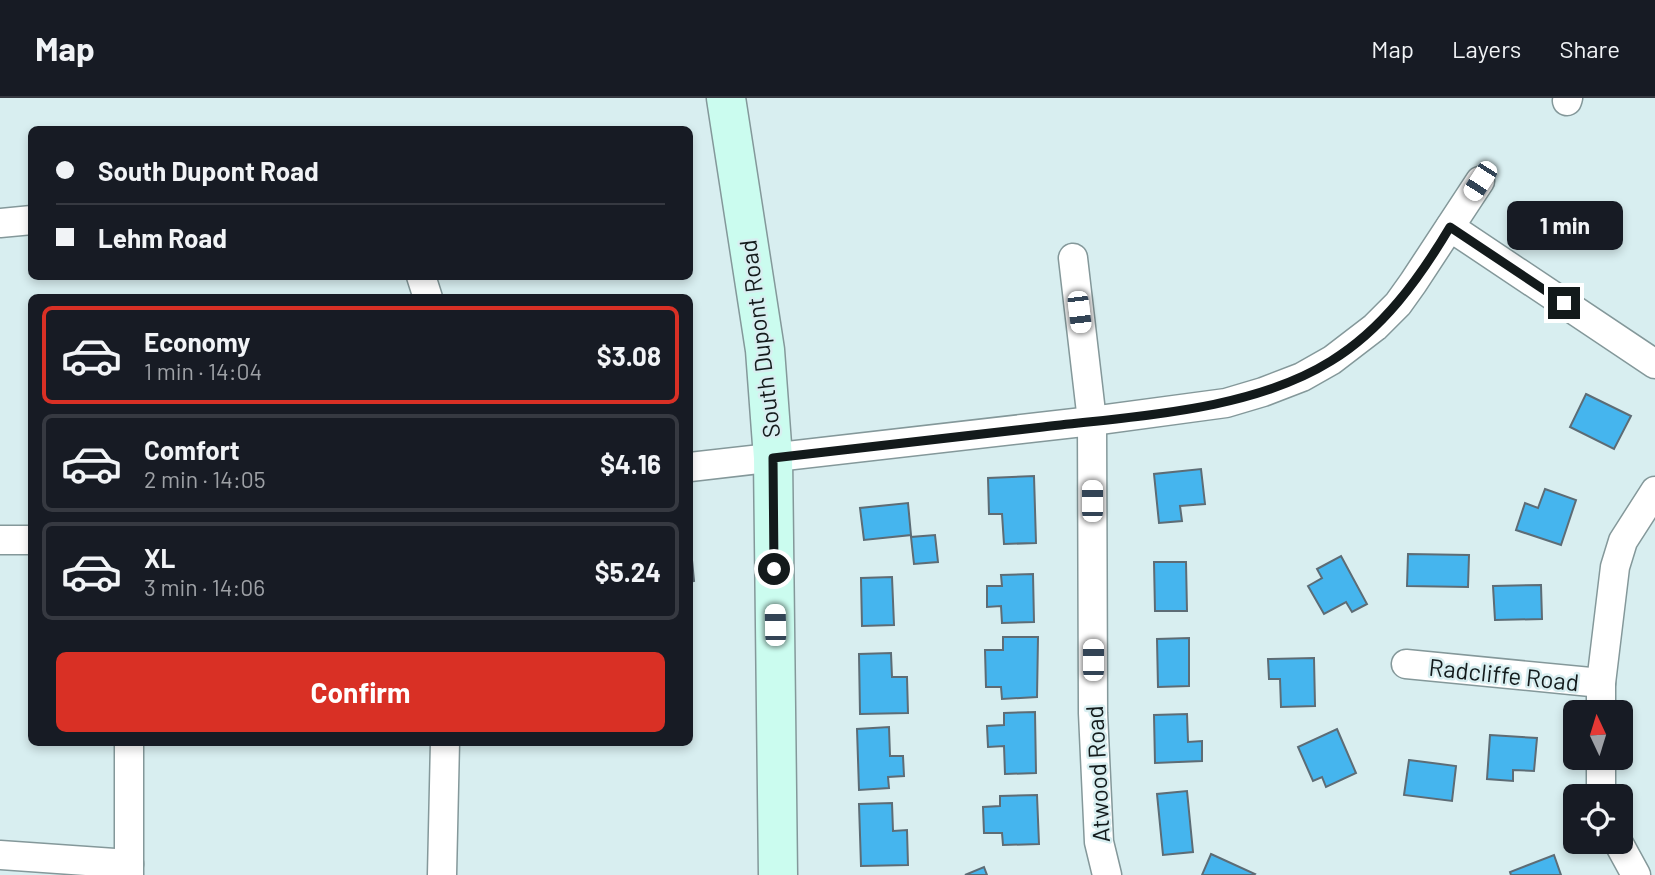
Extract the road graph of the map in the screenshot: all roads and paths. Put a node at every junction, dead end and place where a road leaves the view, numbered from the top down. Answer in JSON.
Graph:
{"nodes":[{"id":1,"x":726,"y":98,"type":"edge"},
{"id":2,"x":1480,"y":181,"type":"dead end"},
{"id":3,"x":28,"y":220,"type":"edge"},
{"id":4,"x":0,"y":223,"type":"edge"},
{"id":5,"x":1450,"y":227,"type":"junction"},
{"id":6,"x":1073,"y":258,"type":"dead end"},
{"id":7,"x":1655,"y":364,"type":"edge"},
{"id":8,"x":1092,"y":421,"type":"junction"},
{"id":9,"x":773,"y":458,"type":"junction"},
{"id":10,"x":693,"y":467,"type":"edge"},
{"id":11,"x":1655,"y":491,"type":"edge"},
{"id":12,"x":0,"y":540,"type":"edge"},
{"id":13,"x":28,"y":540,"type":"edge"},
{"id":14,"x":1406,"y":664,"type":"dead end"},
{"id":15,"x":1601,"y":683,"type":"junction"},
{"id":16,"x":1601,"y":700,"type":"edge"},
{"id":17,"x":129,"y":746,"type":"edge"},
{"id":18,"x":445,"y":746,"type":"edge"},
{"id":19,"x":1625,"y":854,"type":"edge"},
{"id":20,"x":0,"y":855,"type":"edge"},
{"id":21,"x":129,"y":869,"type":"edge"},
{"id":22,"x":442,"y":875,"type":"edge"},
{"id":23,"x":778,"y":875,"type":"edge"},
{"id":24,"x":1107,"y":875,"type":"edge"},
{"id":25,"x":1636,"y":875,"type":"edge"}],
"edges":[{"from":1,"to":9,"type":"street","name":"South Dupont Road"},
{"from":2,"to":5,"type":"street"},
{"from":3,"to":4,"type":"street"},
{"from":5,"to":7,"type":"street"},
{"from":5,"to":8,"type":"street"},
{"from":6,"to":8,"type":"street","name":"Atwood Road"},
{"from":8,"to":9,"type":"street"},
{"from":8,"to":24,"type":"street","name":"Atwood Road"},
{"from":9,"to":10,"type":"street"},
{"from":9,"to":23,"type":"street","name":"South Dupont Road"},
{"from":11,"to":15,"type":"street"},
{"from":12,"to":13,"type":"street"},
{"from":14,"to":15,"type":"street","name":"Radcliffe Road"},
{"from":15,"to":16,"type":"street"},
{"from":17,"to":21,"type":"street"},
{"from":18,"to":22,"type":"street"},
{"from":19,"to":25,"type":"street"},
{"from":20,"to":21,"type":"street"}]}
